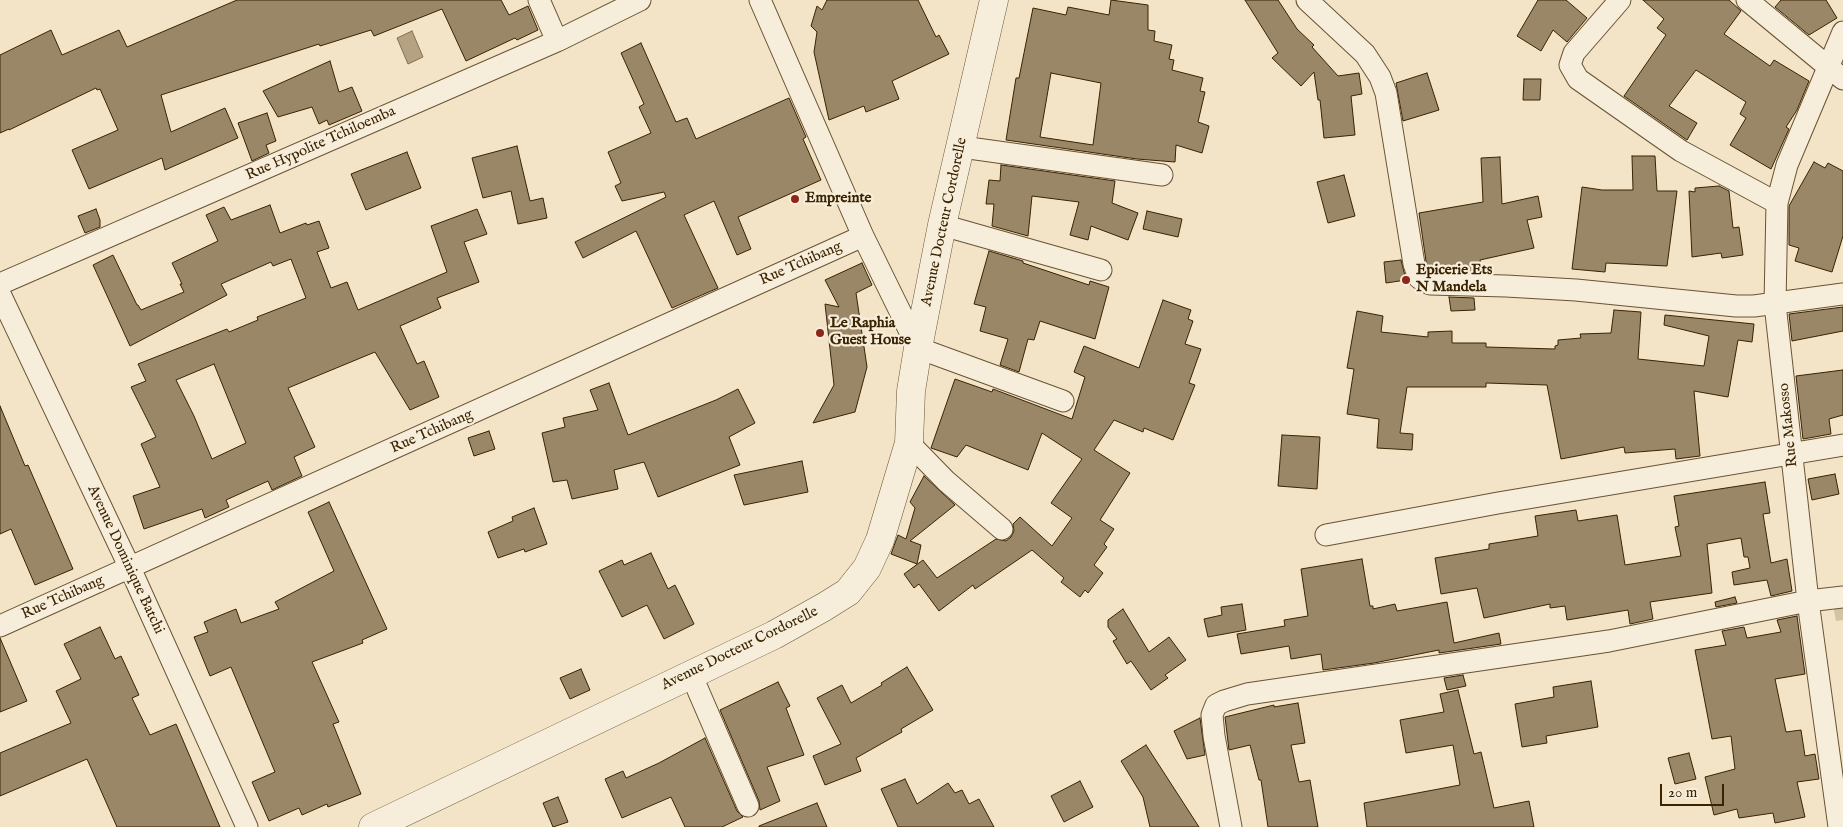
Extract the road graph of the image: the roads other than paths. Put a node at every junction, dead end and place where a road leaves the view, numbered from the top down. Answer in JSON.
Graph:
{"nodes":[{"id":1,"x":539,"y":0,"type":"edge"},
{"id":2,"x":640,"y":0,"type":"edge"},
{"id":3,"x":760,"y":0,"type":"edge"},
{"id":4,"x":994,"y":0,"type":"edge"},
{"id":5,"x":1307,"y":0,"type":"edge"},
{"id":6,"x":1620,"y":0,"type":"edge"},
{"id":7,"x":1747,"y":0,"type":"edge"},
{"id":8,"x":1843,"y":32,"type":"edge"},
{"id":9,"x":557,"y":41,"type":"junction"},
{"id":10,"x":1836,"y":74,"type":"edge"},
{"id":11,"x":962,"y":147,"type":"junction"},
{"id":12,"x":1162,"y":175,"type":"dead end"},
{"id":13,"x":1777,"y":203,"type":"junction"},
{"id":14,"x":942,"y":225,"type":"junction"},
{"id":15,"x":863,"y":236,"type":"junction"},
{"id":16,"x":1101,"y":270,"type":"dead end"},
{"id":17,"x":0,"y":284,"type":"edge"},
{"id":18,"x":0,"y":294,"type":"edge"},
{"id":19,"x":1843,"y":294,"type":"edge"},
{"id":20,"x":1775,"y":304,"type":"junction"},
{"id":21,"x":918,"y":348,"type":"junction"},
{"id":22,"x":1063,"y":401,"type":"dead end"},
{"id":23,"x":909,"y":443,"type":"junction"},
{"id":24,"x":1843,"y":445,"type":"edge"},
{"id":25,"x":1792,"y":454,"type":"junction"},
{"id":26,"x":1002,"y":528,"type":"dead end"},
{"id":27,"x":1326,"y":535,"type":"dead end"},
{"id":28,"x":130,"y":568,"type":"junction"},
{"id":29,"x":1843,"y":597,"type":"edge"},
{"id":30,"x":1808,"y":601,"type":"junction"},
{"id":31,"x":0,"y":626,"type":"edge"},
{"id":32,"x":691,"y":674,"type":"junction"},
{"id":33,"x":748,"y":806,"type":"dead end"},
{"id":34,"x":1843,"y":826,"type":"edge"},
{"id":35,"x":248,"y":827,"type":"edge"},
{"id":36,"x":373,"y":827,"type":"edge"},
{"id":37,"x":1231,"y":827,"type":"edge"},
{"id":38,"x":1839,"y":827,"type":"edge"}],
"edges":[{"from":1,"to":9,"type":"street"},
{"from":2,"to":9,"type":"street","name":"Rue Hypolite Tchiloemba"},
{"from":3,"to":15,"type":"street"},
{"from":4,"to":11,"type":"street","name":"Avenue Docteur Cordorelle"},
{"from":5,"to":20,"type":"street"},
{"from":6,"to":13,"type":"street"},
{"from":7,"to":10,"type":"street"},
{"from":8,"to":10,"type":"street","name":"Rue Makosso"},
{"from":9,"to":17,"type":"street","name":"Rue Hypolite Tchiloemba"},
{"from":10,"to":13,"type":"street","name":"Rue Makosso"},
{"from":11,"to":12,"type":"street"},
{"from":11,"to":14,"type":"street","name":"Avenue Docteur Cordorelle"},
{"from":13,"to":20,"type":"street","name":"Rue Makosso"},
{"from":14,"to":16,"type":"street"},
{"from":14,"to":21,"type":"street","name":"Avenue Docteur Cordorelle"},
{"from":15,"to":21,"type":"street"},
{"from":15,"to":28,"type":"street","name":"Rue Tchibang"},
{"from":18,"to":28,"type":"street","name":"Avenue Dominique Batchi"},
{"from":19,"to":20,"type":"street"},
{"from":20,"to":25,"type":"street","name":"Rue Makosso"},
{"from":21,"to":22,"type":"street"},
{"from":21,"to":23,"type":"street","name":"Avenue Docteur Cordorelle"},
{"from":23,"to":26,"type":"street"},
{"from":23,"to":32,"type":"street","name":"Avenue Docteur Cordorelle"},
{"from":24,"to":25,"type":"street"},
{"from":25,"to":27,"type":"street"},
{"from":25,"to":30,"type":"street","name":"Rue Makosso"},
{"from":28,"to":31,"type":"street","name":"Rue Tchibang"},
{"from":28,"to":35,"type":"street","name":"Avenue Dominique Batchi"},
{"from":29,"to":30,"type":"street"},
{"from":30,"to":37,"type":"street"},
{"from":30,"to":38,"type":"street","name":"Rue Makosso"},
{"from":32,"to":33,"type":"street"},
{"from":32,"to":36,"type":"street","name":"Avenue Docteur Cordorelle"},
{"from":34,"to":38,"type":"street"}]}
